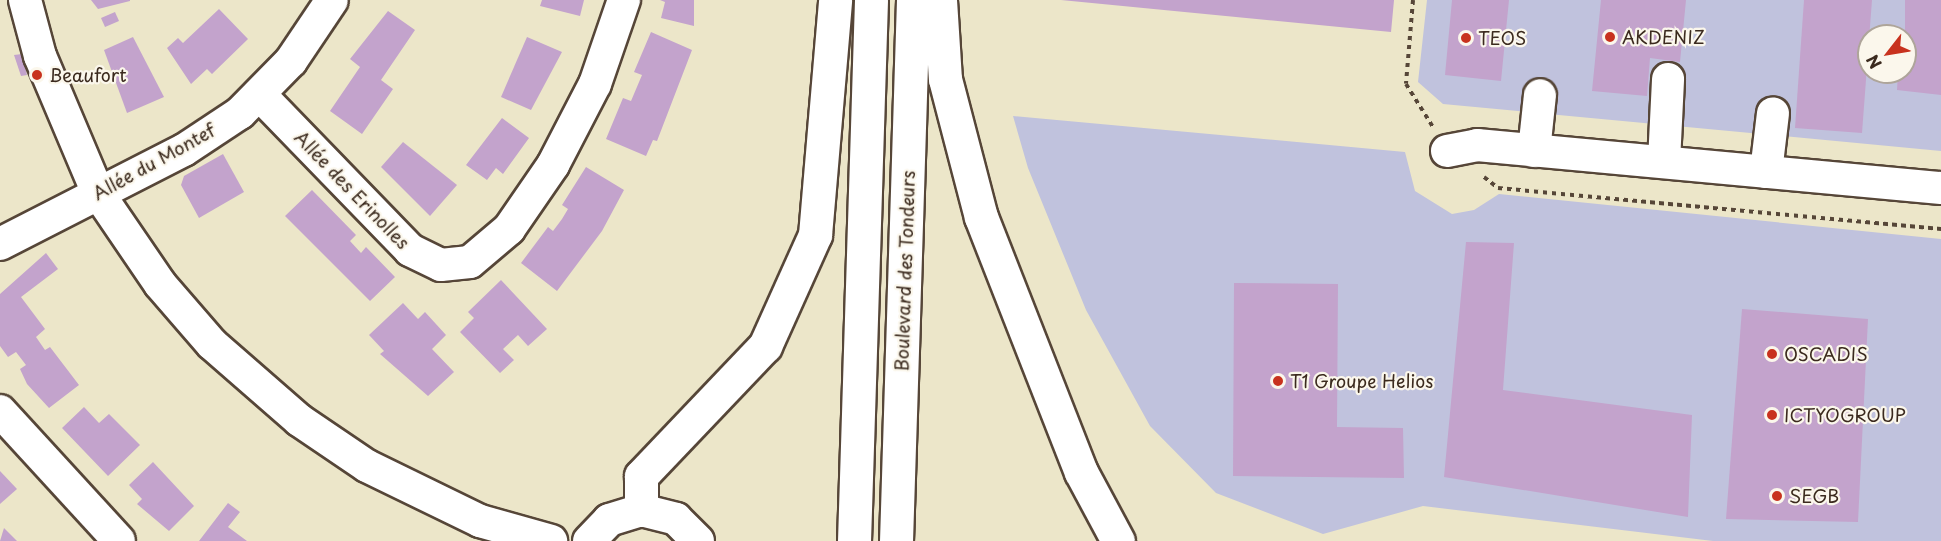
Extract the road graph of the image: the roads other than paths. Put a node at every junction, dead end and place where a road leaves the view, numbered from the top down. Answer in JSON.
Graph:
{"nodes":[{"id":1,"x":25,"y":0,"type":"edge"},
{"id":2,"x":332,"y":0,"type":"edge"},
{"id":3,"x":624,"y":0,"type":"edge"},
{"id":4,"x":835,"y":0,"type":"edge"},
{"id":5,"x":871,"y":0,"type":"edge"},
{"id":6,"x":914,"y":0,"type":"edge"},
{"id":7,"x":940,"y":0,"type":"edge"},
{"id":8,"x":1668,"y":79,"type":"dead end"},
{"id":9,"x":260,"y":95,"type":"junction"},
{"id":10,"x":1540,"y":95,"type":"dead end"},
{"id":11,"x":1773,"y":113,"type":"dead end"},
{"id":12,"x":1534,"y":150,"type":"junction"},
{"id":13,"x":1448,"y":151,"type":"road end"},
{"id":14,"x":1664,"y":162,"type":"junction"},
{"id":15,"x":1766,"y":172,"type":"junction"},
{"id":16,"x":1941,"y":188,"type":"edge"},
{"id":17,"x":98,"y":193,"type":"junction"},
{"id":18,"x":0,"y":244,"type":"edge"},
{"id":19,"x":0,"y":411,"type":"edge"},
{"id":20,"x":642,"y":510,"type":"junction"},
{"id":21,"x":115,"y":540,"type":"edge"},
{"id":22,"x":551,"y":541,"type":"edge"},
{"id":23,"x":589,"y":541,"type":"edge"},
{"id":24,"x":698,"y":541,"type":"edge"},
{"id":25,"x":854,"y":541,"type":"edge"},
{"id":26,"x":896,"y":541,"type":"edge"},
{"id":27,"x":1118,"y":541,"type":"edge"}],
"edges":[{"from":1,"to":17,"type":"street"},
{"from":2,"to":9,"type":"street","name":"Allée du Montef"},
{"from":3,"to":9,"type":"street","name":"Allée des Erinolles"},
{"from":4,"to":20,"type":"highway"},
{"from":5,"to":25,"type":"highway"},
{"from":6,"to":26,"type":"highway","name":"Boulevard des Tondeurs"},
{"from":7,"to":27,"type":"highway"},
{"from":8,"to":14,"type":"street"},
{"from":9,"to":17,"type":"street","name":"Allée du Montef"},
{"from":10,"to":12,"type":"street"},
{"from":11,"to":15,"type":"street"},
{"from":12,"to":13,"type":"street"},
{"from":12,"to":14,"type":"street"},
{"from":14,"to":15,"type":"street"},
{"from":15,"to":16,"type":"street"},
{"from":17,"to":18,"type":"street","name":"Allée du Montef"},
{"from":17,"to":22,"type":"street"},
{"from":19,"to":21,"type":"street"},
{"from":20,"to":23,"type":"street"},
{"from":20,"to":24,"type":"street"}]}
